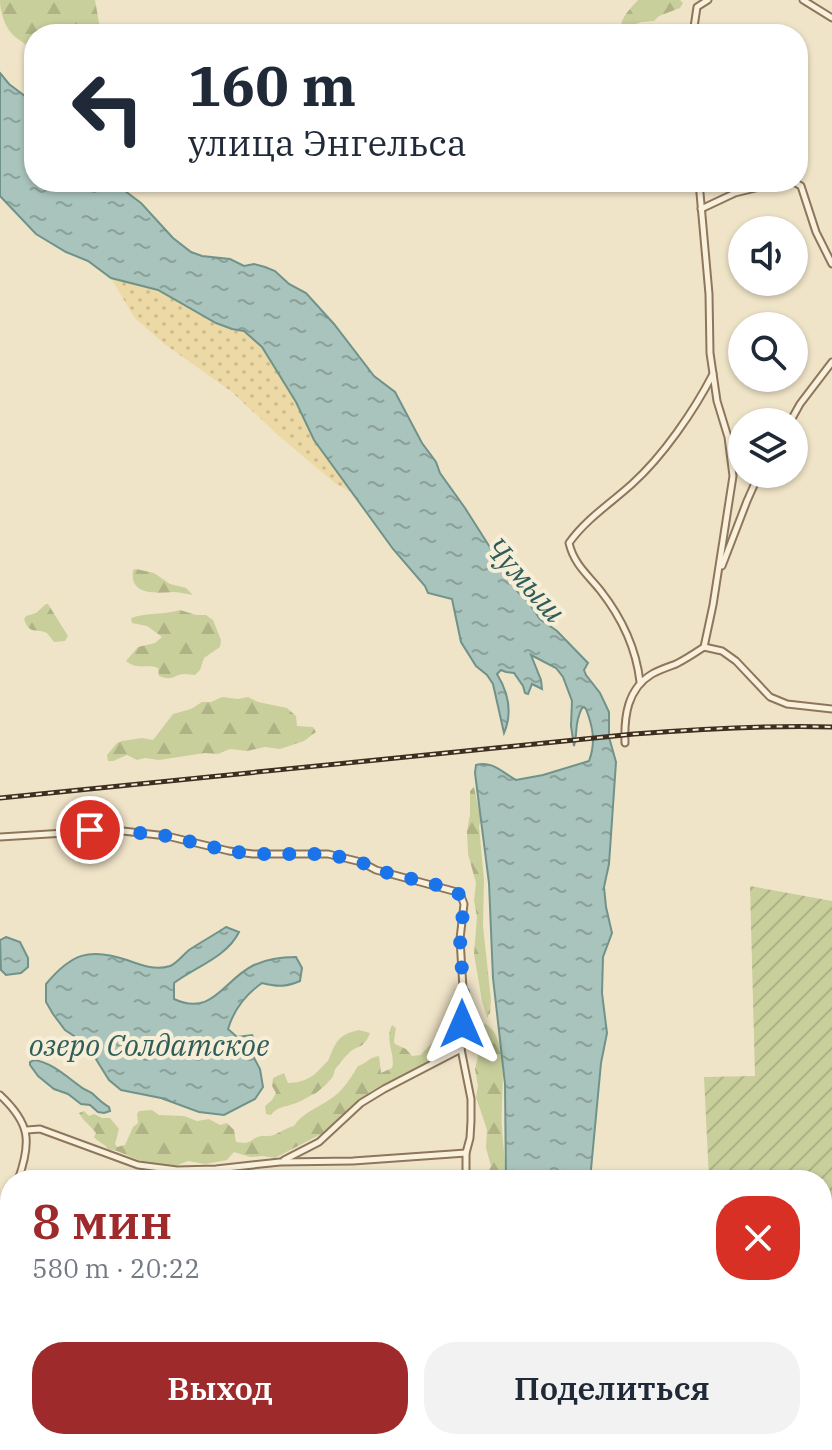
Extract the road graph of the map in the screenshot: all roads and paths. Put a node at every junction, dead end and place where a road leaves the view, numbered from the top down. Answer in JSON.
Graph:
{"nodes":[{"id":1,"x":708,"y":0,"type":"edge"},
{"id":2,"x":803,"y":0,"type":"edge"},
{"id":3,"x":832,"y":18,"type":"edge"},
{"id":4,"x":694,"y":24,"type":"edge"},
{"id":5,"x":700,"y":192,"type":"edge"},
{"id":6,"x":739,"y":192,"type":"edge"},
{"id":7,"x":803,"y":192,"type":"edge"},
{"id":8,"x":701,"y":209,"type":"junction"},
{"id":9,"x":832,"y":264,"type":"edge"},
{"id":10,"x":832,"y":362,"type":"edge"},
{"id":11,"x":713,"y":373,"type":"junction"},
{"id":12,"x":798,"y":408,"type":"edge"},
{"id":13,"x":753,"y":488,"type":"edge"},
{"id":14,"x":718,"y":576,"type":"junction"},
{"id":15,"x":704,"y":647,"type":"junction"},
{"id":16,"x":640,"y":682,"type":"junction"},
{"id":17,"x":832,"y":709,"type":"edge"},
{"id":18,"x":625,"y":743,"type":"dead end"},
{"id":19,"x":0,"y":837,"type":"edge"},
{"id":20,"x":461,"y":1049,"type":"junction"},
{"id":21,"x":0,"y":1095,"type":"edge"},
{"id":22,"x":27,"y":1130,"type":"junction"},
{"id":23,"x":466,"y":1153,"type":"junction"},
{"id":24,"x":280,"y":1162,"type":"junction"},
{"id":25,"x":22,"y":1170,"type":"edge"},
{"id":26,"x":466,"y":1170,"type":"edge"}],
"edges":[{"from":1,"to":4,"type":"street"},
{"from":2,"to":3,"type":"street"},
{"from":5,"to":8,"type":"street"},
{"from":6,"to":8,"type":"street"},
{"from":7,"to":9,"type":"street"},
{"from":8,"to":11,"type":"street"},
{"from":10,"to":12,"type":"street"},
{"from":11,"to":14,"type":"street"},
{"from":11,"to":16,"type":"street"},
{"from":13,"to":14,"type":"street"},
{"from":14,"to":15,"type":"street"},
{"from":15,"to":16,"type":"street"},
{"from":15,"to":17,"type":"street"},
{"from":16,"to":18,"type":"street"},
{"from":19,"to":20,"type":"street"},
{"from":20,"to":23,"type":"street"},
{"from":20,"to":24,"type":"street"},
{"from":21,"to":22,"type":"street"},
{"from":22,"to":24,"type":"street"},
{"from":22,"to":25,"type":"street"},
{"from":23,"to":24,"type":"street"},
{"from":23,"to":26,"type":"street"}]}
